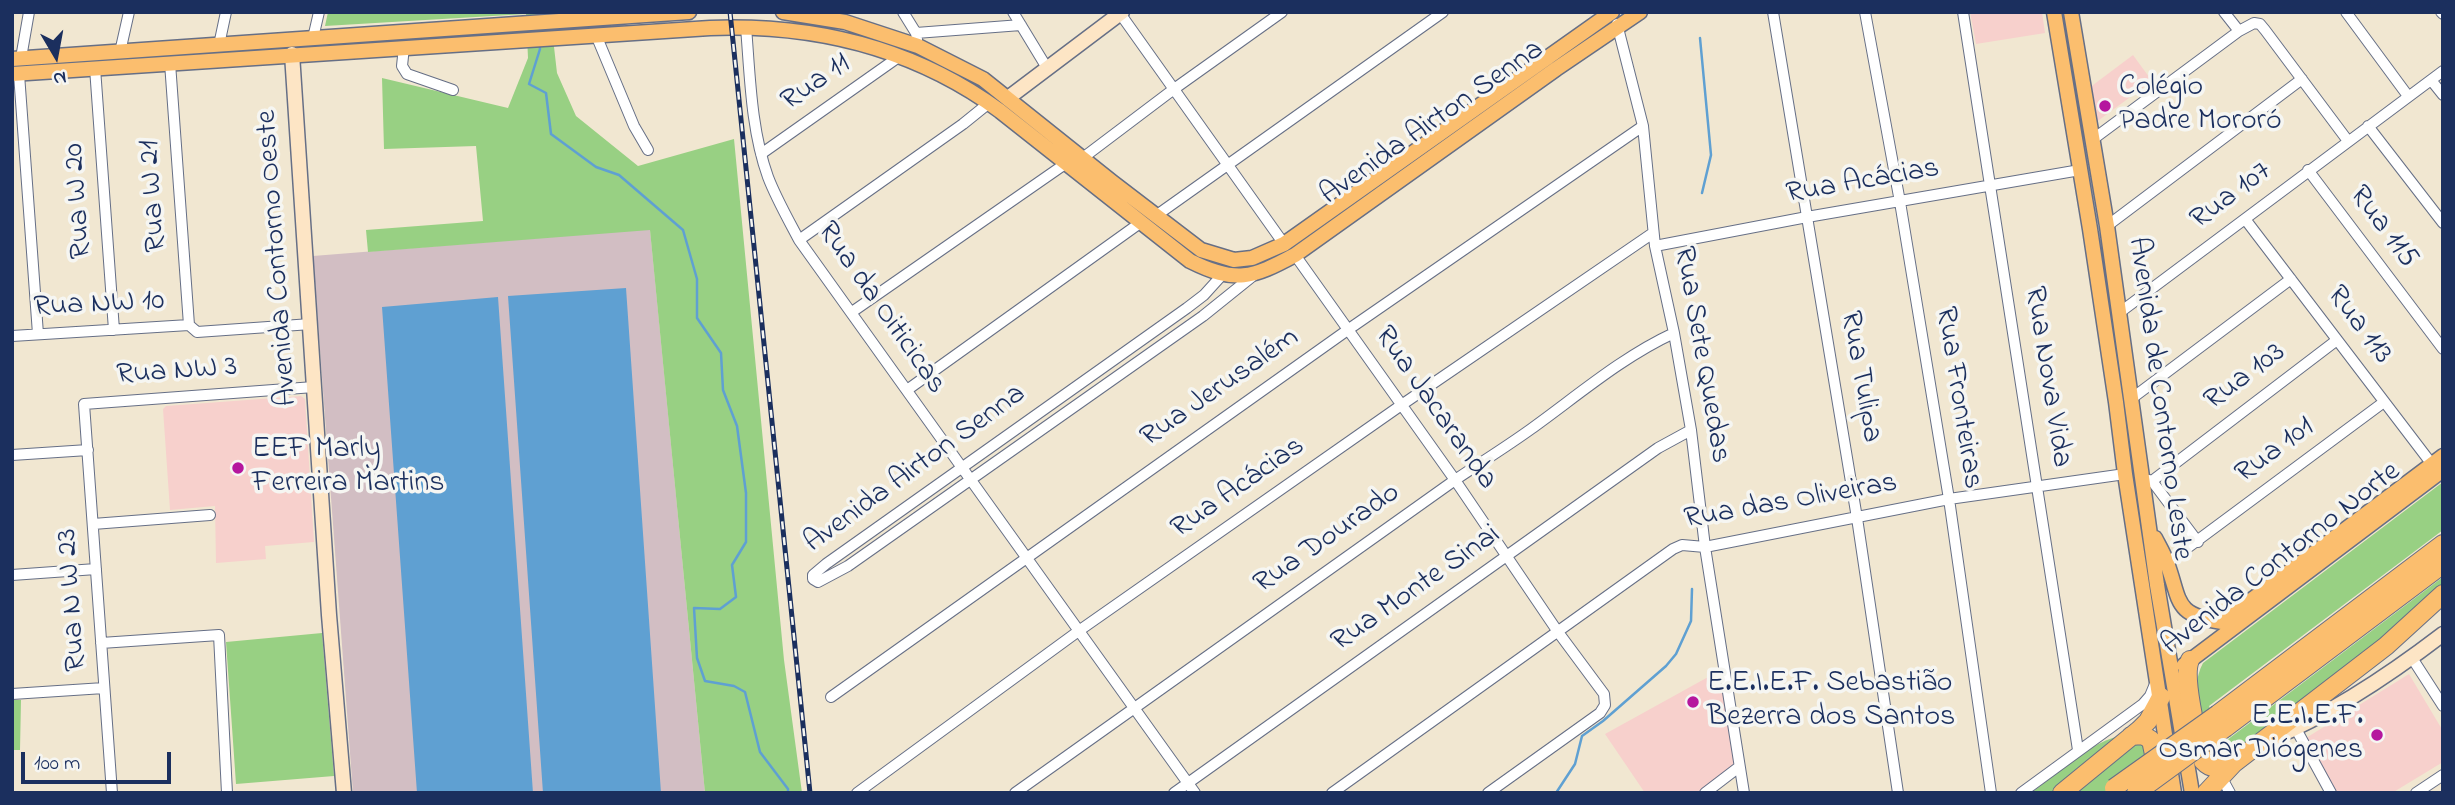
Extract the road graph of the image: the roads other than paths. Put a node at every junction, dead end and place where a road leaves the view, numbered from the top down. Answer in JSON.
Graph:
{"nodes":[{"id":1,"x":29,"y":12,"type":"edge"},
{"id":2,"x":129,"y":12,"type":"edge"},
{"id":3,"x":226,"y":12,"type":"edge"},
{"id":4,"x":319,"y":12,"type":"edge"},
{"id":5,"x":689,"y":12,"type":"edge"},
{"id":6,"x":783,"y":12,"type":"edge"},
{"id":7,"x":903,"y":12,"type":"edge"},
{"id":8,"x":1013,"y":12,"type":"edge"},
{"id":9,"x":1282,"y":12,"type":"edge"},
{"id":10,"x":1443,"y":12,"type":"edge"},
{"id":11,"x":1640,"y":12,"type":"edge"},
{"id":12,"x":1773,"y":12,"type":"edge"},
{"id":13,"x":1865,"y":12,"type":"edge"},
{"id":14,"x":1963,"y":12,"type":"edge"},
{"id":15,"x":2054,"y":12,"type":"edge"},
{"id":16,"x":2071,"y":12,"type":"edge"},
{"id":17,"x":2224,"y":12,"type":"edge"},
{"id":18,"x":2346,"y":12,"type":"edge"},
{"id":19,"x":1121,"y":13,"type":"edge"},
{"id":20,"x":1610,"y":13,"type":"edge"},
{"id":21,"x":619,"y":15,"type":"edge"},
{"id":22,"x":1021,"y":26,"type":"junction"},
{"id":23,"x":1619,"y":26,"type":"junction"},
{"id":24,"x":746,"y":27,"type":"junction"},
{"id":25,"x":431,"y":30,"type":"junction"},
{"id":26,"x":2239,"y":31,"type":"junction"},
{"id":27,"x":596,"y":35,"type":"junction"},
{"id":28,"x":313,"y":38,"type":"junction"},
{"id":29,"x":917,"y":40,"type":"junction"},
{"id":30,"x":219,"y":45,"type":"junction"},
{"id":31,"x":432,"y":46,"type":"junction"},
{"id":32,"x":404,"y":47,"type":"junction"},
{"id":33,"x":1574,"y":49,"type":"junction"},
{"id":34,"x":120,"y":52,"type":"junction"},
{"id":35,"x":292,"y":54,"type":"junction"},
{"id":36,"x":900,"y":56,"type":"junction"},
{"id":37,"x":17,"y":59,"type":"edge"},
{"id":38,"x":170,"y":63,"type":"junction"},
{"id":39,"x":1552,"y":64,"type":"junction"},
{"id":40,"x":95,"y":68,"type":"junction"},
{"id":41,"x":1046,"y":68,"type":"junction"},
{"id":42,"x":2443,"y":71,"type":"edge"},
{"id":43,"x":16,"y":74,"type":"edge"},
{"id":44,"x":2302,"y":79,"type":"junction"},
{"id":45,"x":2431,"y":80,"type":"junction"},
{"id":46,"x":1174,"y":89,"type":"junction"},
{"id":47,"x":453,"y":90,"type":"dead end"},
{"id":48,"x":2443,"y":95,"type":"edge"},
{"id":49,"x":2408,"y":96,"type":"junction"},
{"id":50,"x":1008,"y":98,"type":"junction"},
{"id":51,"x":989,"y":103,"type":"junction"},
{"id":52,"x":1643,"y":126,"type":"junction"},
{"id":53,"x":2368,"y":126,"type":"junction"},
{"id":54,"x":2092,"y":140,"type":"junction"},
{"id":55,"x":2348,"y":141,"type":"junction"},
{"id":56,"x":648,"y":150,"type":"dead end"},
{"id":57,"x":761,"y":154,"type":"junction"},
{"id":58,"x":1084,"y":158,"type":"junction"},
{"id":59,"x":1065,"y":164,"type":"junction"},
{"id":60,"x":1228,"y":166,"type":"junction"},
{"id":61,"x":2080,"y":170,"type":"junction"},
{"id":62,"x":2308,"y":170,"type":"junction"},
{"id":63,"x":1991,"y":185,"type":"junction"},
{"id":64,"x":1108,"y":188,"type":"junction"},
{"id":65,"x":1900,"y":202,"type":"junction"},
{"id":66,"x":1157,"y":215,"type":"junction"},
{"id":67,"x":1807,"y":217,"type":"junction"},
{"id":68,"x":2245,"y":219,"type":"junction"},
{"id":69,"x":1140,"y":223,"type":"junction"},
{"id":70,"x":2443,"y":223,"type":"edge"},
{"id":71,"x":2107,"y":226,"type":"junction"},
{"id":72,"x":1654,"y":233,"type":"junction"},
{"id":73,"x":799,"y":240,"type":"junction"},
{"id":74,"x":1284,"y":244,"type":"junction"},
{"id":75,"x":1655,"y":246,"type":"junction"},
{"id":76,"x":1295,"y":255,"type":"junction"},
{"id":77,"x":1223,"y":274,"type":"junction"},
{"id":78,"x":1255,"y":274,"type":"junction"},
{"id":79,"x":2291,"y":279,"type":"junction"},
{"id":80,"x":852,"y":312,"type":"junction"},
{"id":81,"x":2119,"y":313,"type":"junction"},
{"id":82,"x":311,"y":324,"type":"junction"},
{"id":83,"x":188,"y":325,"type":"junction"},
{"id":84,"x":1349,"y":329,"type":"junction"},
{"id":85,"x":114,"y":330,"type":"junction"},
{"id":86,"x":1674,"y":333,"type":"junction"},
{"id":87,"x":38,"y":334,"type":"junction"},
{"id":88,"x":12,"y":335,"type":"edge"},
{"id":89,"x":2337,"y":340,"type":"junction"},
{"id":90,"x":2443,"y":349,"type":"edge"},
{"id":91,"x":1088,"y":379,"type":"junction"},
{"id":92,"x":314,"y":387,"type":"junction"},
{"id":93,"x":907,"y":390,"type":"junction"},
{"id":94,"x":1096,"y":390,"type":"junction"},
{"id":95,"x":2131,"y":399,"type":"junction"},
{"id":96,"x":2384,"y":402,"type":"junction"},
{"id":97,"x":84,"y":404,"type":"joint"},
{"id":98,"x":1400,"y":406,"type":"junction"},
{"id":99,"x":1691,"y":430,"type":"junction"},
{"id":100,"x":88,"y":450,"type":"junction"},
{"id":101,"x":12,"y":455,"type":"edge"},
{"id":102,"x":2439,"y":461,"type":"edge"},
{"id":103,"x":963,"y":468,"type":"junction"},
{"id":104,"x":2125,"y":474,"type":"junction"},
{"id":105,"x":971,"y":479,"type":"junction"},
{"id":106,"x":2146,"y":479,"type":"junction"},
{"id":107,"x":1455,"y":480,"type":"junction"},
{"id":108,"x":2038,"y":487,"type":"junction"},
{"id":109,"x":1949,"y":499,"type":"junction"},
{"id":110,"x":210,"y":515,"type":"dead end"},
{"id":111,"x":1857,"y":517,"type":"junction"},
{"id":112,"x":93,"y":524,"type":"junction"},
{"id":113,"x":2149,"y":527,"type":"junction"},
{"id":114,"x":2197,"y":542,"type":"junction"},
{"id":115,"x":2443,"y":544,"type":"edge"},
{"id":116,"x":1705,"y":547,"type":"junction"},
{"id":117,"x":1506,"y":556,"type":"junction"},
{"id":118,"x":1027,"y":558,"type":"junction"},
{"id":119,"x":2168,"y":563,"type":"junction"},
{"id":120,"x":2443,"y":565,"type":"edge"},
{"id":121,"x":96,"y":569,"type":"junction"},
{"id":122,"x":12,"y":575,"type":"edge"},
{"id":123,"x":2164,"y":581,"type":"junction"},
{"id":124,"x":2443,"y":594,"type":"edge"},
{"id":125,"x":2226,"y":626,"type":"junction"},
{"id":126,"x":1080,"y":630,"type":"junction"},
{"id":127,"x":1558,"y":632,"type":"junction"},
{"id":128,"x":2443,"y":635,"type":"edge"},
{"id":129,"x":101,"y":643,"type":"junction"},
{"id":130,"x":2412,"y":658,"type":"junction"},
{"id":131,"x":2190,"y":660,"type":"junction"},
{"id":132,"x":2157,"y":673,"type":"junction"},
{"id":133,"x":2172,"y":675,"type":"junction"},
{"id":134,"x":104,"y":688,"type":"junction"},
{"id":135,"x":12,"y":694,"type":"edge"},
{"id":136,"x":831,"y":697,"type":"dead end"},
{"id":137,"x":2161,"y":697,"type":"junction"},
{"id":138,"x":2443,"y":706,"type":"edge"},
{"id":139,"x":1134,"y":707,"type":"junction"},
{"id":140,"x":2222,"y":721,"type":"junction"},
{"id":141,"x":2296,"y":729,"type":"junction"},
{"id":142,"x":2131,"y":736,"type":"junction"},
{"id":143,"x":2258,"y":745,"type":"junction"},
{"id":144,"x":2078,"y":750,"type":"junction"},
{"id":145,"x":1739,"y":767,"type":"junction"},
{"id":146,"x":2229,"y":768,"type":"junction"},
{"id":147,"x":2443,"y":775,"type":"edge"},
{"id":148,"x":1188,"y":783,"type":"junction"},
{"id":149,"x":2111,"y":790,"type":"edge"},
{"id":150,"x":112,"y":793,"type":"edge"},
{"id":151,"x":227,"y":793,"type":"edge"},
{"id":152,"x":344,"y":793,"type":"edge"},
{"id":153,"x":857,"y":793,"type":"edge"},
{"id":154,"x":1015,"y":793,"type":"edge"},
{"id":155,"x":1174,"y":793,"type":"edge"},
{"id":156,"x":1195,"y":793,"type":"edge"},
{"id":157,"x":1332,"y":793,"type":"edge"},
{"id":158,"x":1488,"y":793,"type":"edge"},
{"id":159,"x":1705,"y":793,"type":"edge"},
{"id":160,"x":1744,"y":793,"type":"edge"},
{"id":161,"x":1898,"y":793,"type":"edge"},
{"id":162,"x":1991,"y":793,"type":"edge"},
{"id":163,"x":2021,"y":793,"type":"edge"},
{"id":164,"x":2062,"y":793,"type":"edge"},
{"id":165,"x":2136,"y":793,"type":"edge"},
{"id":166,"x":2162,"y":793,"type":"edge"},
{"id":167,"x":2174,"y":793,"type":"edge"},
{"id":168,"x":2192,"y":793,"type":"edge"},
{"id":169,"x":2206,"y":793,"type":"edge"},
{"id":170,"x":2230,"y":793,"type":"edge"},
{"id":171,"x":2331,"y":793,"type":"edge"},
{"id":172,"x":2416,"y":793,"type":"edge"}],
"edges":[{"from":1,"to":37,"type":"street"},
{"from":2,"to":34,"type":"street"},
{"from":3,"to":30,"type":"street"},
{"from":4,"to":28,"type":"street"},
{"from":5,"to":21,"type":"main road"},
{"from":6,"to":29,"type":"main road"},
{"from":7,"to":29,"type":"street"},
{"from":8,"to":22,"type":"street"},
{"from":9,"to":46,"type":"street"},
{"from":10,"to":60,"type":"street"},
{"from":11,"to":23,"type":"main road","name":"Avenida Airton Senna"},
{"from":12,"to":67,"type":"street","name":"Rua Tulipa"},
{"from":13,"to":65,"type":"street","name":"Rua Fronteiras"},
{"from":14,"to":63,"type":"street","name":"Rua Nova Vida"},
{"from":15,"to":61,"type":"main road","name":"Avenida de Contorno Leste"},
{"from":16,"to":54,"type":"main road","name":"Avenida de Contorno Leste"},
{"from":17,"to":26,"type":"street"},
{"from":18,"to":49,"type":"street"},
{"from":19,"to":41,"type":"street"},
{"from":19,"to":46,"type":"street"},
{"from":20,"to":23,"type":"street","name":"Rua Sete Quedas"},
{"from":20,"to":33,"type":"main road","name":"Avenida Airton Senna"},
{"from":21,"to":25,"type":"main road"},
{"from":22,"to":29,"type":"street"},
{"from":22,"to":41,"type":"street"},
{"from":23,"to":33,"type":"main road","name":"Avenida Airton Senna"},
{"from":23,"to":52,"type":"street","name":"Rua Sete Quedas"},
{"from":24,"to":27,"type":"main road"},
{"from":24,"to":36,"type":"main road"},
{"from":24,"to":57,"type":"street","name":"Rua da Oiticicas"},
{"from":25,"to":28,"type":"main road"},
{"from":25,"to":31,"type":"main road"},
{"from":26,"to":44,"type":"street"},
{"from":26,"to":54,"type":"street"},
{"from":27,"to":31,"type":"main road"},
{"from":27,"to":56,"type":"street"},
{"from":28,"to":30,"type":"main road"},
{"from":29,"to":50,"type":"main road"},
{"from":30,"to":34,"type":"main road"},
{"from":31,"to":32,"type":"main road"},
{"from":32,"to":35,"type":"main road"},
{"from":32,"to":47,"type":"street"},
{"from":33,"to":39,"type":"main road","name":"Avenida Airton Senna"},
{"from":34,"to":37,"type":"main road"},
{"from":35,"to":38,"type":"main road"},
{"from":35,"to":82,"type":"street","name":"Avenida Contorno Oeste"},
{"from":36,"to":51,"type":"main road"},
{"from":36,"to":57,"type":"street","name":"Rua 11"},
{"from":38,"to":40,"type":"main road"},
{"from":38,"to":83,"type":"street","name":"Rua W 21"},
{"from":39,"to":74,"type":"main road","name":"Avenida Airton Senna"},
{"from":39,"to":76,"type":"main road","name":"Avenida Airton Senna"},
{"from":40,"to":43,"type":"main road"},
{"from":40,"to":85,"type":"street","name":"Rua W 20"},
{"from":41,"to":50,"type":"street"},
{"from":42,"to":45,"type":"street","name":"Rua 107"},
{"from":43,"to":87,"type":"street"},
{"from":44,"to":55,"type":"street"},
{"from":44,"to":71,"type":"street"},
{"from":45,"to":48,"type":"street"},
{"from":45,"to":49,"type":"street","name":"Rua 107"},
{"from":46,"to":58,"type":"street"},
{"from":46,"to":60,"type":"street"},
{"from":49,"to":53,"type":"street","name":"Rua 107"},
{"from":50,"to":58,"type":"main road"},
{"from":51,"to":59,"type":"main road"},
{"from":51,"to":73,"type":"street"},
{"from":52,"to":72,"type":"street","name":"Rua Sete Quedas"},
{"from":52,"to":84,"type":"street","name":"Rua Jerusalém"},
{"from":53,"to":55,"type":"street","name":"Rua 107"},
{"from":53,"to":70,"type":"street"},
{"from":54,"to":71,"type":"main road","name":"Avenida de Contorno Leste"},
{"from":55,"to":62,"type":"street","name":"Rua 107"},
{"from":57,"to":73,"type":"street","name":"Rua da Oiticicas"},
{"from":58,"to":64,"type":"main road"},
{"from":59,"to":64,"type":"main road"},
{"from":59,"to":80,"type":"street"},
{"from":60,"to":66,"type":"street"},
{"from":60,"to":74,"type":"street"},
{"from":61,"to":63,"type":"street","name":"Rua Acácias"},
{"from":61,"to":104,"type":"main road","name":"Avenida de Contorno Leste"},
{"from":62,"to":68,"type":"street","name":"Rua 107"},
{"from":62,"to":90,"type":"street","name":"Rua 115"},
{"from":63,"to":65,"type":"street","name":"Rua Acácias"},
{"from":63,"to":108,"type":"street","name":"Rua Nova Vida"},
{"from":64,"to":66,"type":"main road"},
{"from":64,"to":69,"type":"main road"},
{"from":65,"to":67,"type":"street","name":"Rua Acácias"},
{"from":65,"to":109,"type":"street","name":"Rua Fronteiras"},
{"from":66,"to":74,"type":"main road","name":"Avenida Airton Senna"},
{"from":67,"to":75,"type":"street","name":"Rua Acácias"},
{"from":67,"to":111,"type":"street","name":"Rua Tulipa"},
{"from":68,"to":79,"type":"street","name":"Rua 113"},
{"from":68,"to":81,"type":"street","name":"Rua 107"},
{"from":69,"to":77,"type":"main road"},
{"from":69,"to":93,"type":"street"},
{"from":71,"to":81,"type":"main road","name":"Avenida de Contorno Leste"},
{"from":72,"to":75,"type":"street","name":"Rua Sete Quedas"},
{"from":72,"to":98,"type":"street","name":"Rua Acácias"},
{"from":73,"to":80,"type":"street","name":"Rua da Oiticicas"},
{"from":75,"to":86,"type":"street","name":"Rua Sete Quedas"},
{"from":76,"to":78,"type":"main road","name":"Avenida Airton Senna"},
{"from":76,"to":84,"type":"street","name":"Rua Jacaranda"},
{"from":77,"to":78,"type":"main road","name":"Avenida Airton Senna"},
{"from":77,"to":91,"type":"street","name":"Avenida Airton Senna"},
{"from":78,"to":94,"type":"street","name":"Avenida Airton Senna"},
{"from":79,"to":89,"type":"street","name":"Rua 113"},
{"from":79,"to":95,"type":"street"},
{"from":80,"to":93,"type":"street","name":"Rua da Oiticicas"},
{"from":81,"to":95,"type":"main road","name":"Avenida de Contorno Leste"},
{"from":82,"to":83,"type":"street","name":"Rua NW 10"},
{"from":82,"to":92,"type":"street","name":"Avenida Contorno Oeste"},
{"from":83,"to":85,"type":"street","name":"Rua NW 10"},
{"from":84,"to":98,"type":"street","name":"Rua Jacaranda"},
{"from":84,"to":118,"type":"street","name":"Rua Jerusalém"},
{"from":85,"to":87,"type":"street","name":"Rua NW 10"},
{"from":86,"to":99,"type":"street","name":"Rua Sete Quedas"},
{"from":86,"to":107,"type":"street","name":"Rua Dourado"},
{"from":87,"to":88,"type":"street","name":"Rua NW 10"},
{"from":89,"to":96,"type":"street","name":"Rua 113"},
{"from":89,"to":106,"type":"street","name":"Rua 103"},
{"from":91,"to":94,"type":"street"},
{"from":91,"to":103,"type":"street","name":"Avenida Airton Senna"},
{"from":92,"to":97,"type":"street","name":"Rua NW 3"},
{"from":92,"to":152,"type":"street","name":"Avenida Contorno Oeste"},
{"from":93,"to":103,"type":"street","name":"Rua da Oiticicas"},
{"from":94,"to":105,"type":"street","name":"Avenida Airton Senna"},
{"from":95,"to":106,"type":"main road","name":"Avenida de Contorno Leste"},
{"from":96,"to":102,"type":"street","name":"Rua 113"},
{"from":96,"to":114,"type":"street","name":"Rua 101"},
{"from":97,"to":100,"type":"street","name":"Rua N W 23"},
{"from":98,"to":107,"type":"street","name":"Rua Jacaranda"},
{"from":98,"to":126,"type":"street","name":"Rua Acácias"},
{"from":99,"to":116,"type":"street","name":"Rua Sete Quedas"},
{"from":99,"to":117,"type":"street","name":"Rua Monte Sinai"},
{"from":100,"to":101,"type":"street"},
{"from":100,"to":112,"type":"street","name":"Rua N W 23"},
{"from":102,"to":125,"type":"main road","name":"Avenida Contorno Norte"},
{"from":103,"to":105,"type":"street","name":"Rua da Oiticicas"},
{"from":103,"to":105,"type":"street","name":"Avenida Airton Senna"},
{"from":104,"to":108,"type":"street","name":"Rua das Oliveiras"},
{"from":104,"to":132,"type":"main road","name":"Avenida de Contorno Leste"},
{"from":105,"to":118,"type":"street","name":"Rua da Oiticicas"},
{"from":106,"to":113,"type":"main road","name":"Avenida de Contorno Leste"},
{"from":106,"to":114,"type":"street"},
{"from":107,"to":117,"type":"street","name":"Rua Jacaranda"},
{"from":107,"to":139,"type":"street","name":"Rua Dourado"},
{"from":108,"to":109,"type":"street","name":"Rua das Oliveiras"},
{"from":108,"to":144,"type":"street","name":"Rua Nova Vida"},
{"from":109,"to":111,"type":"street","name":"Rua das Oliveiras"},
{"from":109,"to":162,"type":"street","name":"Rua Fronteiras"},
{"from":110,"to":112,"type":"street"},
{"from":111,"to":116,"type":"street","name":"Rua das Oliveiras"},
{"from":111,"to":161,"type":"street","name":"Rua Tulipa"},
{"from":112,"to":121,"type":"street","name":"Rua N W 23"},
{"from":113,"to":119,"type":"main road"},
{"from":113,"to":123,"type":"main road","name":"Avenida de Contorno Leste"},
{"from":114,"to":119,"type":"street","name":"Rua 101"},
{"from":115,"to":140,"type":"highway"},
{"from":116,"to":127,"type":"street","name":"Rua das Oliveiras"},
{"from":116,"to":145,"type":"street","name":"Rua Sete Quedas"},
{"from":117,"to":127,"type":"street","name":"Rua Jacaranda"},
{"from":117,"to":148,"type":"street","name":"Rua Monte Sinai"},
{"from":118,"to":126,"type":"street","name":"Rua da Oiticicas"},
{"from":118,"to":136,"type":"street","name":"Rua Jerusalém"},
{"from":119,"to":123,"type":"main road"},
{"from":120,"to":140,"type":"highway"},
{"from":121,"to":122,"type":"street"},
{"from":121,"to":129,"type":"street","name":"Rua N W 23"},
{"from":123,"to":125,"type":"main road"},
{"from":123,"to":133,"type":"main road","name":"Avenida de Contorno Leste"},
{"from":124,"to":143,"type":"highway"},
{"from":125,"to":131,"type":"main road","name":"Avenida Contorno Norte"},
{"from":126,"to":139,"type":"street","name":"Rua da Oiticicas"},
{"from":126,"to":153,"type":"street","name":"Rua Acácias"},
{"from":127,"to":157,"type":"street","name":"Rua das Oliveiras"},
{"from":127,"to":158,"type":"street","name":"Rua Jacaranda"},
{"from":128,"to":130,"type":"street"},
{"from":129,"to":134,"type":"street","name":"Rua N W 23"},
{"from":129,"to":151,"type":"street"},
{"from":130,"to":138,"type":"street"},
{"from":130,"to":141,"type":"street"},
{"from":131,"to":133,"type":"main road","name":"Avenida Contorno Norte"},
{"from":131,"to":146,"type":"highway"},
{"from":132,"to":137,"type":"main road","name":"Avenida de Contorno Leste"},
{"from":132,"to":144,"type":"street"},
{"from":133,"to":137,"type":"main road","name":"Avenida Contorno Norte"},
{"from":133,"to":168,"type":"main road","name":"Avenida de Contorno Leste"},
{"from":134,"to":135,"type":"street"},
{"from":134,"to":150,"type":"street","name":"Rua N W 23"},
{"from":137,"to":142,"type":"highway"},
{"from":137,"to":167,"type":"main road","name":"Avenida de Contorno Leste"},
{"from":139,"to":148,"type":"street","name":"Rua da Oiticicas"},
{"from":139,"to":154,"type":"street","name":"Rua Dourado"},
{"from":140,"to":149,"type":"highway","bridge":true},
{"from":140,"to":165,"type":"highway","bridge":true},
{"from":141,"to":143,"type":"street"},
{"from":141,"to":171,"type":"street"},
{"from":142,"to":164,"type":"highway"},
{"from":142,"to":166,"type":"highway"},
{"from":143,"to":146,"type":"highway"},
{"from":144,"to":163,"type":"street"},
{"from":145,"to":159,"type":"street"},
{"from":145,"to":160,"type":"street","name":"Rua Sete Quedas"},
{"from":146,"to":169,"type":"highway"},
{"from":146,"to":170,"type":"street"},
{"from":147,"to":172,"type":"street"},
{"from":148,"to":155,"type":"street","name":"Rua Monte Sinai"},
{"from":148,"to":156,"type":"street","name":"Rua da Oiticicas"}]}
